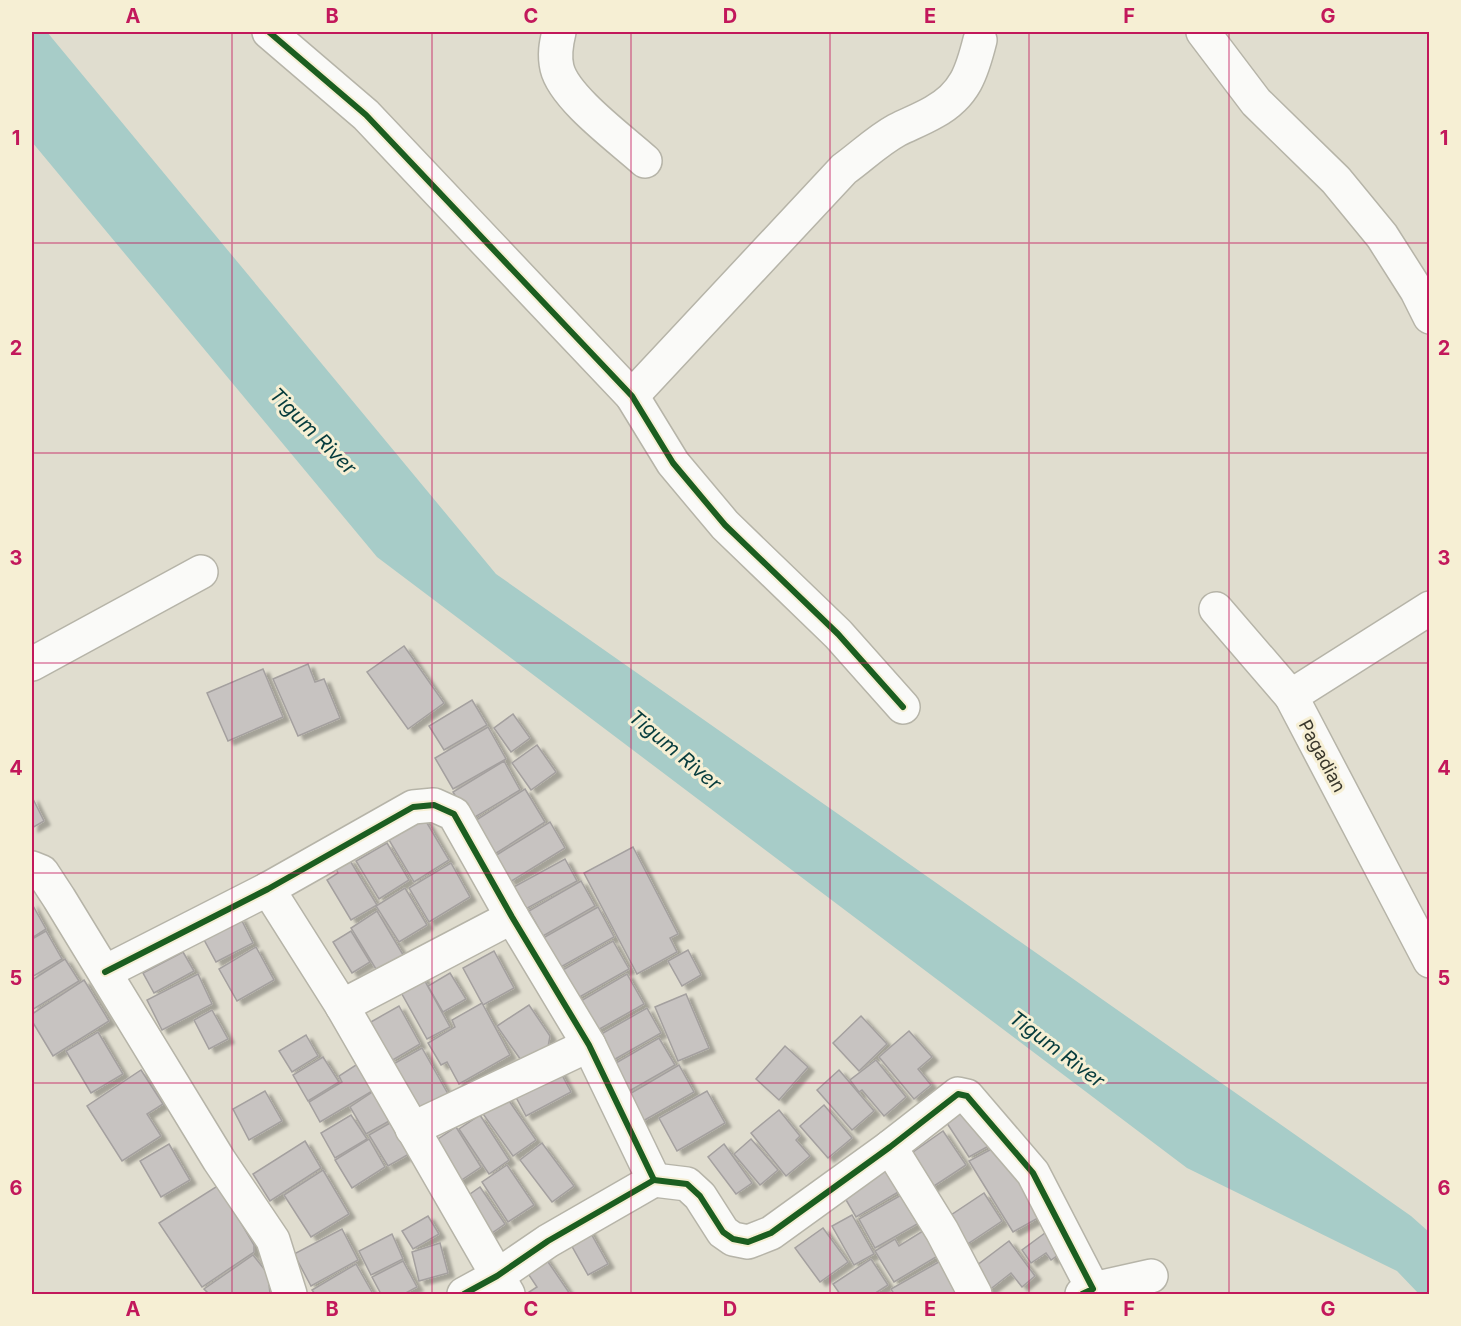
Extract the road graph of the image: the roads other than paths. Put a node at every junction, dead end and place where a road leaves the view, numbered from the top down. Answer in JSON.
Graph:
{"nodes":[{"id":1,"x":269,"y":32,"type":"edge"},
{"id":2,"x":559,"y":32,"type":"edge"},
{"id":3,"x":1203,"y":32,"type":"edge"},
{"id":4,"x":980,"y":40,"type":"dead end"},
{"id":5,"x":645,"y":161,"type":"dead end"},
{"id":6,"x":1430,"y":317,"type":"edge"},
{"id":7,"x":632,"y":396,"type":"junction"},
{"id":8,"x":201,"y":572,"type":"dead end"},
{"id":9,"x":1430,"y":608,"type":"edge"},
{"id":10,"x":1216,"y":609,"type":"dead end"},
{"id":11,"x":32,"y":664,"type":"edge"},
{"id":12,"x":1291,"y":696,"type":"junction"},
{"id":13,"x":903,"y":707,"type":"dead end"},
{"id":14,"x":32,"y":868,"type":"edge"},
{"id":15,"x":268,"y":889,"type":"junction"},
{"id":16,"x":512,"y":917,"type":"junction"},
{"id":17,"x":1430,"y":961,"type":"edge"},
{"id":18,"x":105,"y":972,"type":"junction"},
{"id":19,"x":342,"y":1006,"type":"junction"},
{"id":20,"x":590,"y":1045,"type":"junction"},
{"id":21,"x":412,"y":1129,"type":"junction"},
{"id":22,"x":890,"y":1147,"type":"junction"},
{"id":23,"x":654,"y":1180,"type":"junction"},
{"id":24,"x":1151,"y":1276,"type":"dead end"},
{"id":25,"x":502,"y":1285,"type":"edge"},
{"id":26,"x":1088,"y":1292,"type":"edge"},
{"id":27,"x":290,"y":1294,"type":"edge"},
{"id":28,"x":464,"y":1294,"type":"edge"},
{"id":29,"x":975,"y":1294,"type":"edge"}],
"edges":[{"from":1,"to":7,"type":"street"},
{"from":2,"to":5,"type":"street"},
{"from":3,"to":6,"type":"street"},
{"from":4,"to":7,"type":"street"},
{"from":7,"to":13,"type":"street"},
{"from":8,"to":11,"type":"street"},
{"from":9,"to":12,"type":"street"},
{"from":10,"to":12,"type":"street","name":"Pagadian"},
{"from":12,"to":17,"type":"street","name":"Pagadian"},
{"from":14,"to":18,"type":"street"},
{"from":15,"to":16,"type":"street"},
{"from":15,"to":18,"type":"street"},
{"from":15,"to":19,"type":"street"},
{"from":16,"to":19,"type":"street"},
{"from":16,"to":20,"type":"street"},
{"from":18,"to":27,"type":"street"},
{"from":19,"to":21,"type":"street"},
{"from":20,"to":21,"type":"street"},
{"from":20,"to":23,"type":"street"},
{"from":21,"to":25,"type":"street"},
{"from":22,"to":23,"type":"street"},
{"from":22,"to":26,"type":"street"},
{"from":22,"to":29,"type":"street"},
{"from":23,"to":25,"type":"street"},
{"from":24,"to":26,"type":"street"},
{"from":25,"to":28,"type":"street"}]}
